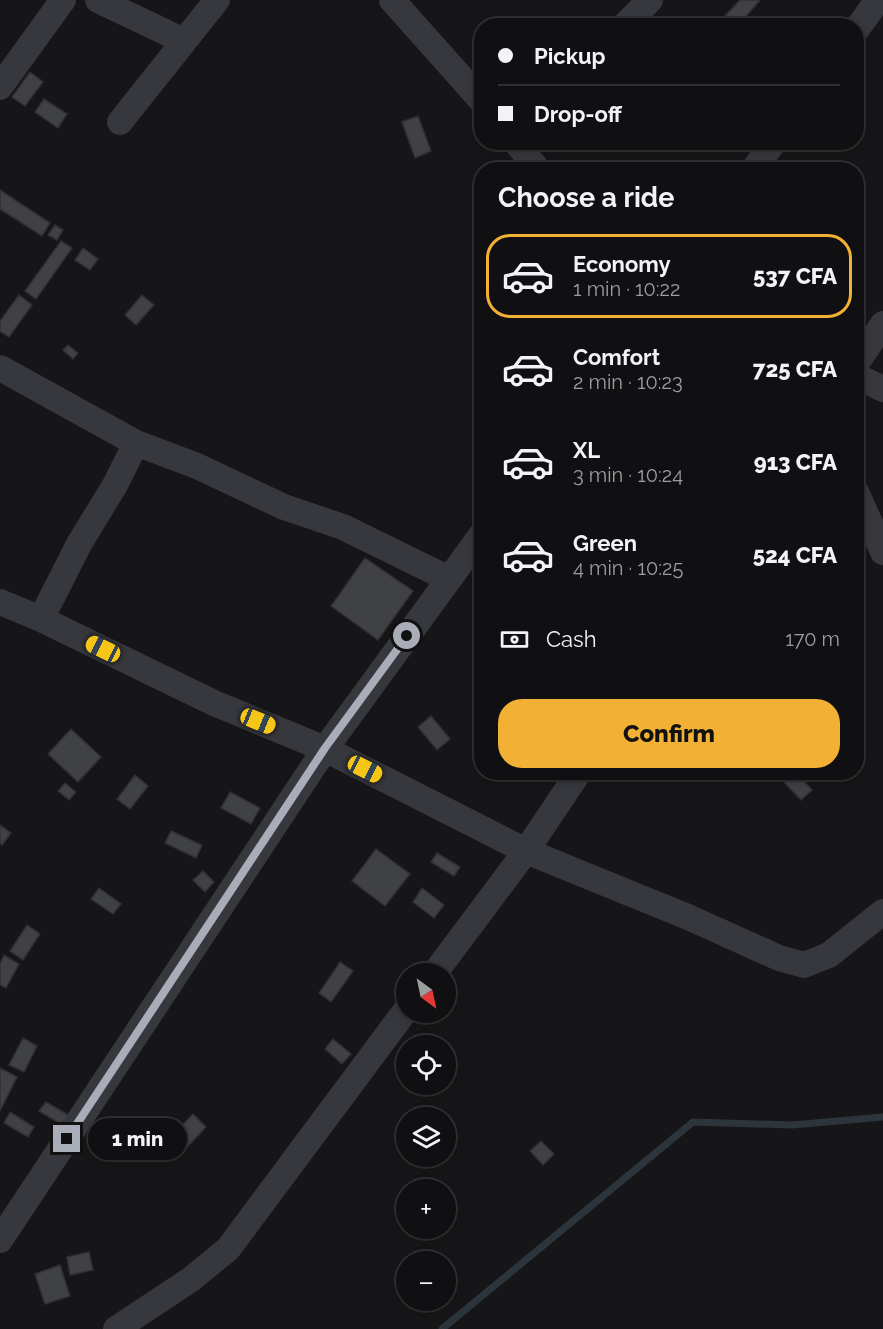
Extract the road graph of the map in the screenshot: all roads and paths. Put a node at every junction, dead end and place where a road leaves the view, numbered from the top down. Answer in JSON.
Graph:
{"nodes":[{"id":1,"x":63,"y":0,"type":"edge"},
{"id":2,"x":98,"y":0,"type":"edge"},
{"id":3,"x":217,"y":0,"type":"edge"},
{"id":4,"x":392,"y":0,"type":"edge"},
{"id":5,"x":650,"y":0,"type":"edge"},
{"id":6,"x":878,"y":0,"type":"edge"},
{"id":7,"x":632,"y":18,"type":"edge"},
{"id":8,"x":864,"y":19,"type":"edge"},
{"id":9,"x":184,"y":41,"type":"junction"},
{"id":10,"x":0,"y":87,"type":"edge"},
{"id":11,"x":474,"y":92,"type":"edge"},
{"id":12,"x":120,"y":122,"type":"dead end"},
{"id":13,"x":522,"y":150,"type":"edge"},
{"id":14,"x":532,"y":162,"type":"edge"},
{"id":15,"x":883,"y":324,"type":"edge"},
{"id":16,"x":864,"y":352,"type":"edge"},
{"id":17,"x":0,"y":368,"type":"edge"},
{"id":18,"x":864,"y":380,"type":"edge"},
{"id":19,"x":883,"y":388,"type":"edge"},
{"id":20,"x":136,"y":443,"type":"junction"},
{"id":21,"x":864,"y":510,"type":"edge"},
{"id":22,"x":474,"y":545,"type":"edge"},
{"id":23,"x":883,"y":552,"type":"edge"},
{"id":24,"x":449,"y":579,"type":"junction"},
{"id":25,"x":0,"y":602,"type":"edge"},
{"id":26,"x":42,"y":619,"type":"junction"},
{"id":27,"x":325,"y":748,"type":"junction"},
{"id":28,"x":574,"y":780,"type":"edge"},
{"id":29,"x":526,"y":851,"type":"junction"},
{"id":30,"x":883,"y":912,"type":"edge"},
{"id":31,"x":442,"y":963,"type":"edge"},
{"id":32,"x":396,"y":1023,"type":"edge"},
{"id":33,"x":0,"y":1240,"type":"edge"},
{"id":34,"x":116,"y":1329,"type":"edge"}],
"edges":[{"from":1,"to":10,"type":"street"},
{"from":2,"to":9,"type":"street"},
{"from":3,"to":9,"type":"street"},
{"from":4,"to":11,"type":"street"},
{"from":5,"to":7,"type":"street"},
{"from":6,"to":8,"type":"street"},
{"from":9,"to":12,"type":"street"},
{"from":13,"to":14,"type":"street"},
{"from":15,"to":16,"type":"street"},
{"from":17,"to":20,"type":"street"},
{"from":18,"to":19,"type":"street"},
{"from":20,"to":24,"type":"street"},
{"from":20,"to":26,"type":"street"},
{"from":21,"to":23,"type":"street"},
{"from":22,"to":24,"type":"street"},
{"from":24,"to":27,"type":"street"},
{"from":25,"to":26,"type":"street"},
{"from":26,"to":27,"type":"street"},
{"from":27,"to":29,"type":"street"},
{"from":27,"to":33,"type":"street"},
{"from":28,"to":29,"type":"street"},
{"from":29,"to":30,"type":"street"},
{"from":29,"to":31,"type":"street"},
{"from":32,"to":34,"type":"street"}]}
